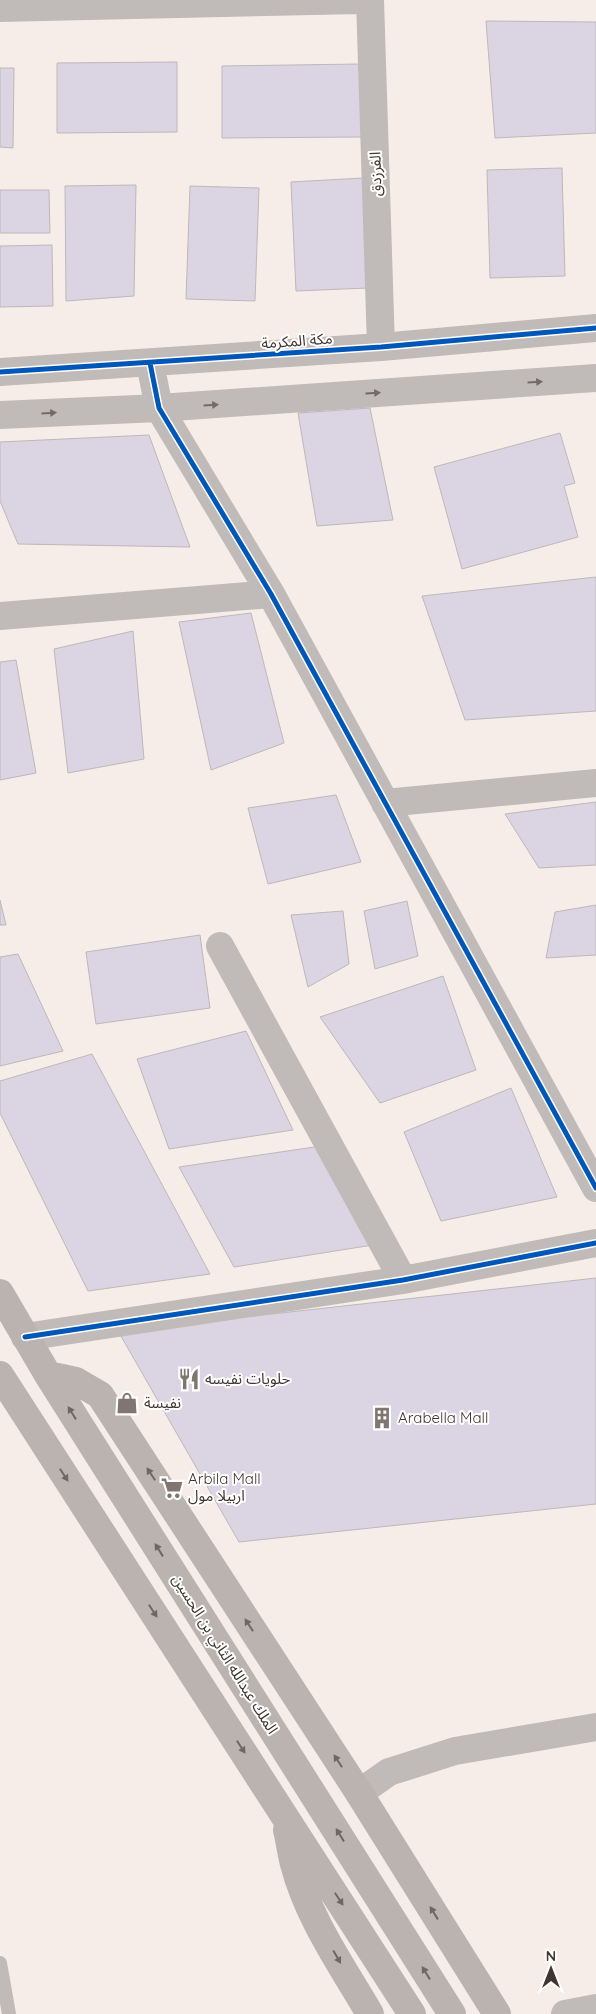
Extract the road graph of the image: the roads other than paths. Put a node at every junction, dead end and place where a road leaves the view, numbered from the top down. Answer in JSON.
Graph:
{"nodes":[{"id":1,"x":361,"y":0,"type":"edge"},
{"id":2,"x":370,"y":0,"type":"edge"},
{"id":3,"x":0,"y":8,"type":"edge"},
{"id":4,"x":596,"y":328,"type":"edge"},
{"id":5,"x":381,"y":347,"type":"junction"},
{"id":6,"x":150,"y":363,"type":"junction"},
{"id":7,"x":0,"y":372,"type":"edge"},
{"id":8,"x":596,"y":378,"type":"edge"},
{"id":9,"x":159,"y":408,"type":"junction"},
{"id":10,"x":0,"y":416,"type":"edge"},
{"id":11,"x":270,"y":594,"type":"junction"},
{"id":12,"x":0,"y":616,"type":"edge"},
{"id":13,"x":596,"y":783,"type":"edge"},
{"id":14,"x":385,"y":803,"type":"junction"},
{"id":15,"x":220,"y":946,"type":"dead end"},
{"id":16,"x":596,"y":1188,"type":"edge"},
{"id":17,"x":596,"y":1243,"type":"edge"},
{"id":18,"x":403,"y":1280,"type":"junction"},
{"id":19,"x":0,"y":1293,"type":"edge"},
{"id":20,"x":25,"y":1337,"type":"junction"},
{"id":21,"x":0,"y":1375,"type":"edge"},
{"id":22,"x":48,"y":1375,"type":"junction"},
{"id":23,"x":596,"y":1727,"type":"edge"},
{"id":24,"x":359,"y":1793,"type":"junction"},
{"id":25,"x":284,"y":1814,"type":"junction"},
{"id":26,"x":0,"y":1963,"type":"edge"},
{"id":27,"x":596,"y":2008,"type":"edge"},
{"id":28,"x":9,"y":2014,"type":"edge"},
{"id":29,"x":370,"y":2014,"type":"edge"},
{"id":30,"x":412,"y":2014,"type":"edge"},
{"id":31,"x":452,"y":2014,"type":"edge"},
{"id":32,"x":497,"y":2014,"type":"edge"},
{"id":33,"x":565,"y":2014,"type":"edge"}],
"edges":[{"from":1,"to":3,"type":"street"},
{"from":2,"to":5,"type":"street","name":"الفرزدق"},
{"from":4,"to":5,"type":"street","name":"مكة المكرمة"},
{"from":5,"to":6,"type":"street","name":"مكة المكرمة"},
{"from":6,"to":7,"type":"street","name":"مكة المكرمة"},
{"from":6,"to":9,"type":"street"},
{"from":9,"to":8,"type":"street","one_way":true},
{"from":10,"to":9,"type":"street","one_way":true},
{"from":9,"to":11,"type":"street"},
{"from":11,"to":12,"type":"street"},
{"from":11,"to":14,"type":"street"},
{"from":13,"to":14,"type":"street"},
{"from":14,"to":16,"type":"street"},
{"from":15,"to":18,"type":"street"},
{"from":17,"to":18,"type":"street"},
{"from":18,"to":20,"type":"street"},
{"from":19,"to":20,"type":"main road","name":"الملك عبدالله الثاني بن الحسين"},
{"from":20,"to":22,"type":"main road","name":"الملك عبدالله الثاني بن الحسين"},
{"from":21,"to":25,"type":"main road","one_way":true},
{"from":24,"to":22,"type":"main road","one_way":true},
{"from":31,"to":22,"type":"main road","name":"الملك عبدالله الثاني بن الحسين","one_way":true},
{"from":23,"to":24,"type":"street"},
{"from":32,"to":24,"type":"main road","one_way":true},
{"from":25,"to":29,"type":"main road","one_way":true},
{"from":25,"to":30,"type":"main road","one_way":true},
{"from":26,"to":28,"type":"lane"},
{"from":27,"to":33,"type":"street"}]}
